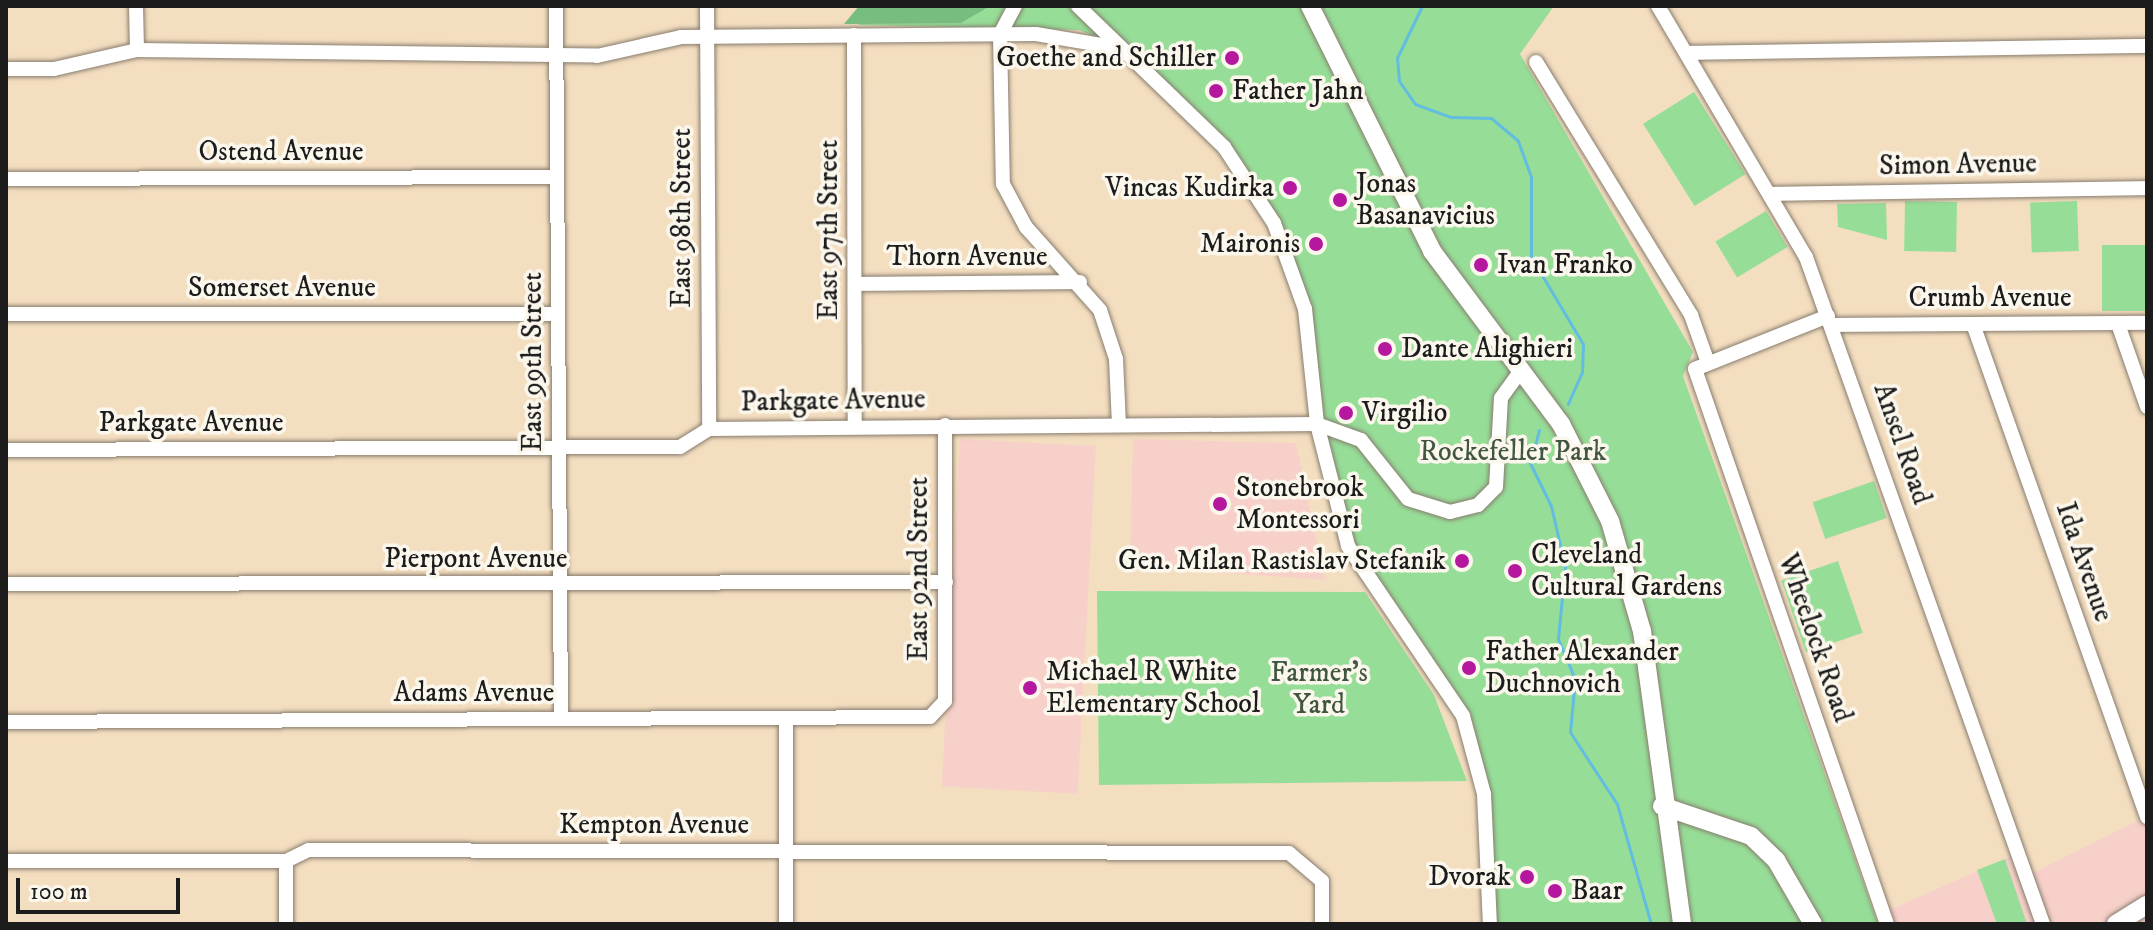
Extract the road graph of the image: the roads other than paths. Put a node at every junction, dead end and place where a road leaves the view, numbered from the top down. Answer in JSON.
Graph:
{"nodes":[{"id":1,"x":136,"y":6,"type":"edge"},
{"id":2,"x":556,"y":6,"type":"edge"},
{"id":3,"x":707,"y":6,"type":"edge"},
{"id":4,"x":1015,"y":6,"type":"edge"},
{"id":5,"x":1078,"y":6,"type":"edge"},
{"id":6,"x":1310,"y":6,"type":"edge"},
{"id":7,"x":1658,"y":6,"type":"edge"},
{"id":8,"x":1000,"y":34,"type":"junction"},
{"id":9,"x":854,"y":35,"type":"junction"},
{"id":10,"x":708,"y":37,"type":"junction"},
{"id":11,"x":2147,"y":46,"type":"edge"},
{"id":12,"x":1113,"y":47,"type":"junction"},
{"id":13,"x":137,"y":50,"type":"junction"},
{"id":14,"x":1688,"y":53,"type":"junction"},
{"id":15,"x":556,"y":55,"type":"junction"},
{"id":16,"x":1536,"y":62,"type":"dead end"},
{"id":17,"x":6,"y":69,"type":"edge"},
{"id":18,"x":557,"y":177,"type":"junction"},
{"id":19,"x":6,"y":179,"type":"edge"},
{"id":20,"x":2147,"y":188,"type":"edge"},
{"id":21,"x":1770,"y":194,"type":"junction"},
{"id":22,"x":1080,"y":282,"type":"junction"},
{"id":23,"x":855,"y":284,"type":"junction"},
{"id":24,"x":6,"y":314,"type":"edge"},
{"id":25,"x":558,"y":314,"type":"junction"},
{"id":26,"x":1830,"y":321,"type":"junction"},
{"id":27,"x":2147,"y":323,"type":"edge"},
{"id":28,"x":1973,"y":324,"type":"junction"},
{"id":29,"x":2118,"y":324,"type":"junction"},
{"id":30,"x":1701,"y":365,"type":"junction"},
{"id":31,"x":1522,"y":369,"type":"junction"},
{"id":32,"x":2147,"y":407,"type":"edge"},
{"id":33,"x":855,"y":424,"type":"junction"},
{"id":34,"x":1317,"y":424,"type":"junction"},
{"id":35,"x":945,"y":425,"type":"junction"},
{"id":36,"x":1119,"y":425,"type":"junction"},
{"id":37,"x":709,"y":429,"type":"junction"},
{"id":38,"x":559,"y":448,"type":"junction"},
{"id":39,"x":6,"y":450,"type":"edge"},
{"id":40,"x":946,"y":582,"type":"junction"},
{"id":41,"x":6,"y":584,"type":"edge"},
{"id":42,"x":559,"y":585,"type":"junction"},
{"id":43,"x":941,"y":713,"type":"joint"},
{"id":44,"x":561,"y":718,"type":"junction"},
{"id":45,"x":786,"y":719,"type":"junction"},
{"id":46,"x":6,"y":722,"type":"edge"},
{"id":47,"x":1662,"y":806,"type":"junction"},
{"id":48,"x":2147,"y":817,"type":"edge"},
{"id":49,"x":786,"y":851,"type":"junction"},
{"id":50,"x":6,"y":861,"type":"edge"},
{"id":51,"x":286,"y":861,"type":"junction"},
{"id":52,"x":2147,"y":905,"type":"edge"},
{"id":53,"x":286,"y":924,"type":"edge"},
{"id":54,"x":786,"y":924,"type":"edge"},
{"id":55,"x":1322,"y":924,"type":"edge"},
{"id":56,"x":1490,"y":924,"type":"edge"},
{"id":57,"x":1682,"y":924,"type":"edge"},
{"id":58,"x":1813,"y":924,"type":"edge"},
{"id":59,"x":1887,"y":924,"type":"edge"},
{"id":60,"x":2043,"y":924,"type":"edge"},
{"id":61,"x":2116,"y":924,"type":"edge"}],
"edges":[{"from":1,"to":13,"type":"street"},
{"from":2,"to":15,"type":"street","name":"East 99th Street"},
{"from":3,"to":10,"type":"street","name":"East 98th Street"},
{"from":4,"to":8,"type":"street"},
{"from":5,"to":12,"type":"street"},
{"from":6,"to":31,"type":"main road"},
{"from":7,"to":14,"type":"street","name":"Ansel Road"},
{"from":8,"to":9,"type":"street"},
{"from":8,"to":12,"type":"street"},
{"from":8,"to":22,"type":"street"},
{"from":9,"to":10,"type":"street"},
{"from":9,"to":23,"type":"street","name":"East 97th Street"},
{"from":10,"to":15,"type":"street"},
{"from":10,"to":37,"type":"street","name":"East 98th Street"},
{"from":11,"to":14,"type":"street"},
{"from":12,"to":34,"type":"street"},
{"from":13,"to":15,"type":"street"},
{"from":13,"to":17,"type":"street"},
{"from":14,"to":21,"type":"street","name":"Ansel Road"},
{"from":15,"to":18,"type":"street","name":"East 99th Street"},
{"from":16,"to":30,"type":"street","name":"Wheelock Road"},
{"from":18,"to":19,"type":"street","name":"Ostend Avenue"},
{"from":18,"to":25,"type":"street","name":"East 99th Street"},
{"from":20,"to":21,"type":"street","name":"Simon Avenue"},
{"from":21,"to":26,"type":"street","name":"Ansel Road"},
{"from":22,"to":23,"type":"street","name":"Thorn Avenue"},
{"from":22,"to":36,"type":"street"},
{"from":23,"to":33,"type":"street","name":"East 97th Street"},
{"from":24,"to":25,"type":"street","name":"Somerset Avenue"},
{"from":25,"to":38,"type":"street","name":"East 99th Street"},
{"from":26,"to":28,"type":"street","name":"Crumb Avenue"},
{"from":26,"to":30,"type":"street","name":"Crumb Avenue"},
{"from":26,"to":60,"type":"street","name":"Ansel Road"},
{"from":27,"to":29,"type":"street","name":"Crumb Avenue"},
{"from":28,"to":29,"type":"street","name":"Crumb Avenue"},
{"from":28,"to":48,"type":"street","name":"Ida Avenue"},
{"from":29,"to":32,"type":"street"},
{"from":30,"to":59,"type":"street","name":"Wheelock Road"},
{"from":31,"to":34,"type":"street","name":"Parkgate Avenue"},
{"from":31,"to":47,"type":"main road"},
{"from":33,"to":35,"type":"street","name":"Parkgate Avenue"},
{"from":33,"to":37,"type":"street","name":"Parkgate Avenue"},
{"from":34,"to":36,"type":"street","name":"Parkgate Avenue"},
{"from":34,"to":56,"type":"street"},
{"from":35,"to":36,"type":"street","name":"Parkgate Avenue"},
{"from":35,"to":40,"type":"street","name":"East 92nd Street"},
{"from":37,"to":38,"type":"street","name":"Parkgate Avenue"},
{"from":38,"to":39,"type":"street","name":"Parkgate Avenue"},
{"from":38,"to":42,"type":"street","name":"East 99th Street"},
{"from":40,"to":42,"type":"street","name":"Pierpont Avenue"},
{"from":40,"to":43,"type":"street","name":"East 92nd Street"},
{"from":41,"to":42,"type":"street","name":"Pierpont Avenue"},
{"from":42,"to":44,"type":"street","name":"East 99th Street"},
{"from":43,"to":45,"type":"street","name":"Adams Avenue"},
{"from":44,"to":45,"type":"street","name":"Adams Avenue"},
{"from":44,"to":46,"type":"street","name":"Adams Avenue"},
{"from":45,"to":49,"type":"street"},
{"from":47,"to":57,"type":"main road"},
{"from":47,"to":58,"type":"main road"},
{"from":49,"to":51,"type":"street","name":"Kempton Avenue"},
{"from":49,"to":54,"type":"street"},
{"from":49,"to":55,"type":"street","name":"Kempton Avenue"},
{"from":50,"to":51,"type":"street","name":"Kempton Avenue"},
{"from":51,"to":53,"type":"street"},
{"from":52,"to":61,"type":"main road"}]}
